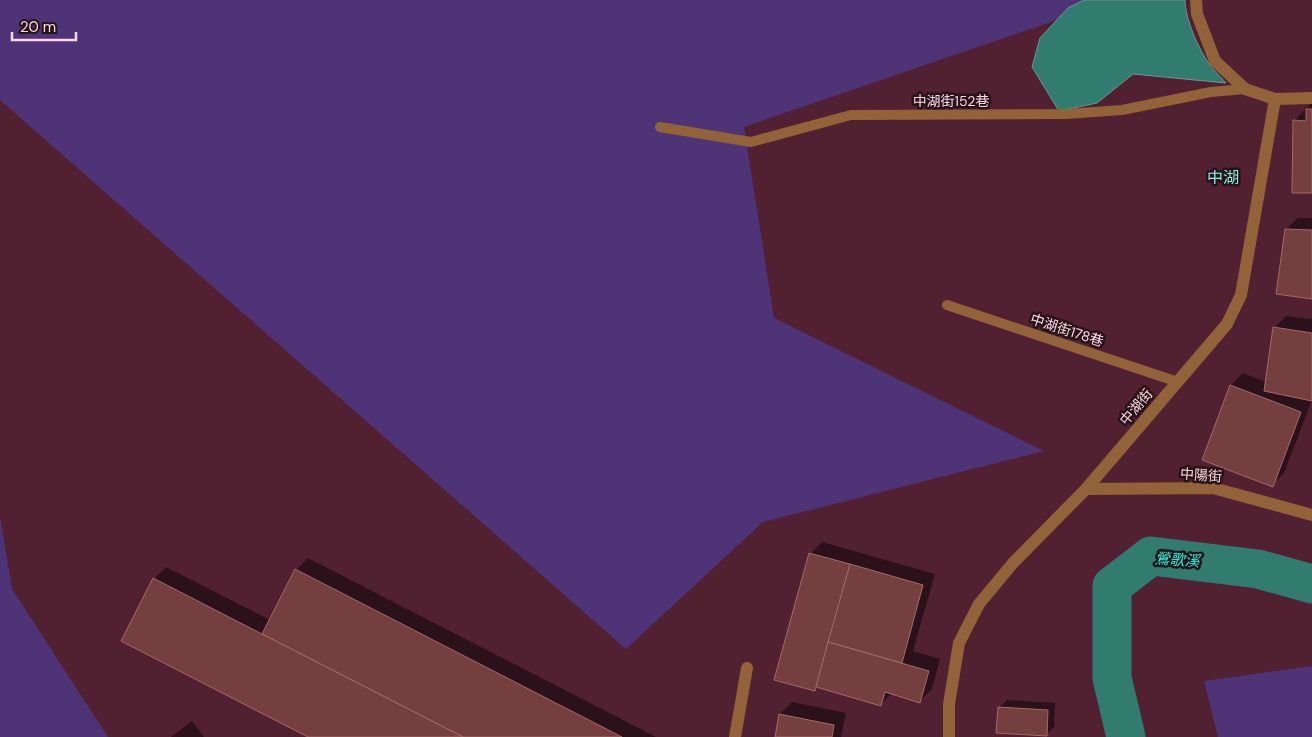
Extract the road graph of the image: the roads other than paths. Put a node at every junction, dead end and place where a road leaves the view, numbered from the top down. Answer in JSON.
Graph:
{"nodes":[{"id":1,"x":1196,"y":0,"type":"edge"},
{"id":2,"x":1245,"y":89,"type":"junction"},
{"id":3,"x":1312,"y":98,"type":"edge"},
{"id":4,"x":1275,"y":99,"type":"junction"},
{"id":5,"x":660,"y":127,"type":"dead end"},
{"id":6,"x":947,"y":305,"type":"dead end"},
{"id":7,"x":1178,"y":382,"type":"junction"},
{"id":8,"x":1086,"y":489,"type":"junction"},
{"id":9,"x":1312,"y":515,"type":"edge"},
{"id":10,"x":747,"y":668,"type":"dead end"},
{"id":11,"x":735,"y":737,"type":"edge"},
{"id":12,"x":949,"y":737,"type":"edge"}],
"edges":[{"from":1,"to":2,"type":"street"},
{"from":2,"to":4,"type":"street"},
{"from":2,"to":5,"type":"lane","name":"中湖街152巷"},
{"from":3,"to":4,"type":"street"},
{"from":4,"to":7,"type":"street","name":"中湖街"},
{"from":6,"to":7,"type":"lane","name":"中湖街178巷"},
{"from":7,"to":8,"type":"street","name":"中湖街"},
{"from":8,"to":9,"type":"street","name":"中陽街"},
{"from":8,"to":12,"type":"street","name":"中湖街"},
{"from":10,"to":11,"type":"street"}]}
